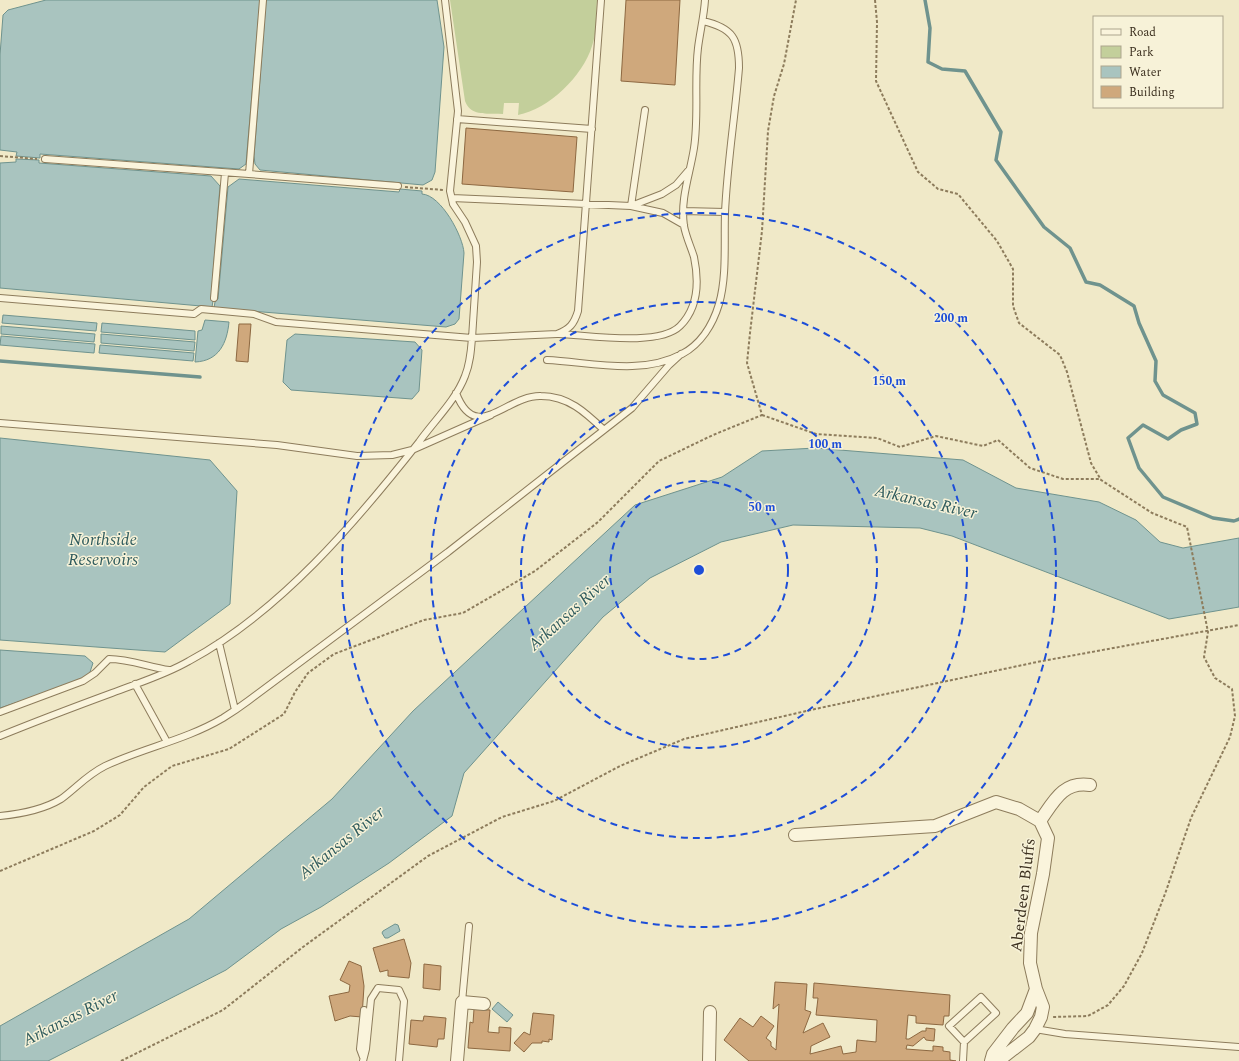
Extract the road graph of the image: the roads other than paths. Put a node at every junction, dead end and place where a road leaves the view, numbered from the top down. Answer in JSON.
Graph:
{"nodes":[{"id":1,"x":263,"y":0,"type":"edge"},
{"id":2,"x":445,"y":0,"type":"edge"},
{"id":3,"x":601,"y":0,"type":"edge"},
{"id":4,"x":705,"y":0,"type":"edge"},
{"id":5,"x":703,"y":21,"type":"junction"},
{"id":6,"x":645,"y":110,"type":"dead end"},
{"id":7,"x":457,"y":119,"type":"junction"},
{"id":8,"x":592,"y":129,"type":"junction"},
{"id":9,"x":45,"y":159,"type":"road end"},
{"id":10,"x":691,"y":164,"type":"junction"},
{"id":11,"x":225,"y":172,"type":"junction"},
{"id":12,"x":249,"y":174,"type":"junction"},
{"id":13,"x":398,"y":186,"type":"road end"},
{"id":14,"x":451,"y":194,"type":"junction"},
{"id":15,"x":586,"y":204,"type":"junction"},
{"id":16,"x":631,"y":206,"type":"junction"},
{"id":17,"x":683,"y":212,"type":"junction"},
{"id":18,"x":725,"y":212,"type":"junction"},
{"id":19,"x":684,"y":225,"type":"junction"},
{"id":20,"x":0,"y":298,"type":"edge"},
{"id":21,"x":214,"y":298,"type":"dead end"},
{"id":22,"x":557,"y":334,"type":"junction"},
{"id":23,"x":472,"y":338,"type":"junction"},
{"id":24,"x":681,"y":354,"type":"junction"},
{"id":25,"x":547,"y":360,"type":"dead end"},
{"id":26,"x":456,"y":393,"type":"junction"},
{"id":27,"x":491,"y":415,"type":"junction"},
{"id":28,"x":0,"y":423,"type":"edge"},
{"id":29,"x":604,"y":430,"type":"junction"},
{"id":30,"x":412,"y":450,"type":"junction"},
{"id":31,"x":219,"y":643,"type":"junction"},
{"id":32,"x":169,"y":671,"type":"junction"},
{"id":33,"x":135,"y":684,"type":"junction"},
{"id":34,"x":235,"y":710,"type":"junction"},
{"id":35,"x":0,"y":712,"type":"edge"},
{"id":36,"x":0,"y":736,"type":"edge"},
{"id":37,"x":167,"y":742,"type":"junction"},
{"id":38,"x":1090,"y":784,"type":"dead end"},
{"id":39,"x":0,"y":816,"type":"edge"},
{"id":40,"x":1040,"y":821,"type":"junction"},
{"id":41,"x":795,"y":835,"type":"dead end"},
{"id":42,"x":469,"y":926,"type":"dead end"},
{"id":43,"x":1036,"y":989,"type":"junction"},
{"id":44,"x":462,"y":1002,"type":"junction"},
{"id":45,"x":484,"y":1004,"type":"dead end"},
{"id":46,"x":364,"y":1010,"type":"dead end"},
{"id":47,"x":710,"y":1012,"type":"dead end"},
{"id":48,"x":1035,"y":1029,"type":"junction"},
{"id":49,"x":964,"y":1042,"type":"junction"},
{"id":50,"x":1239,"y":1047,"type":"edge"},
{"id":51,"x":363,"y":1059,"type":"edge"},
{"id":52,"x":399,"y":1061,"type":"edge"},
{"id":53,"x":457,"y":1061,"type":"edge"},
{"id":54,"x":709,"y":1061,"type":"edge"},
{"id":55,"x":962,"y":1061,"type":"edge"},
{"id":56,"x":991,"y":1061,"type":"edge"},
{"id":57,"x":998,"y":1061,"type":"edge"}],
"edges":[{"from":1,"to":12,"type":"lane"},
{"from":2,"to":7,"type":"lane"},
{"from":3,"to":8,"type":"lane"},
{"from":4,"to":5,"type":"lane"},
{"from":5,"to":10,"type":"lane"},
{"from":5,"to":18,"type":"lane"},
{"from":6,"to":16,"type":"lane"},
{"from":7,"to":8,"type":"lane"},
{"from":7,"to":14,"type":"lane"},
{"from":8,"to":15,"type":"lane"},
{"from":9,"to":11,"type":"lane"},
{"from":10,"to":16,"type":"lane"},
{"from":10,"to":17,"type":"lane"},
{"from":11,"to":12,"type":"lane"},
{"from":11,"to":21,"type":"lane"},
{"from":12,"to":13,"type":"lane"},
{"from":14,"to":15,"type":"lane"},
{"from":14,"to":23,"type":"lane"},
{"from":15,"to":16,"type":"lane"},
{"from":15,"to":22,"type":"lane"},
{"from":16,"to":19,"type":"lane"},
{"from":17,"to":18,"type":"lane"},
{"from":17,"to":19,"type":"lane"},
{"from":18,"to":24,"type":"lane"},
{"from":19,"to":22,"type":"lane"},
{"from":20,"to":23,"type":"lane"},
{"from":22,"to":23,"type":"lane"},
{"from":23,"to":26,"type":"lane"},
{"from":24,"to":25,"type":"lane"},
{"from":24,"to":29,"type":"lane"},
{"from":26,"to":27,"type":"lane"},
{"from":26,"to":30,"type":"lane"},
{"from":27,"to":29,"type":"lane"},
{"from":27,"to":30,"type":"lane"},
{"from":28,"to":30,"type":"lane"},
{"from":29,"to":34,"type":"lane"},
{"from":30,"to":31,"type":"lane"},
{"from":31,"to":32,"type":"lane"},
{"from":31,"to":34,"type":"lane"},
{"from":32,"to":33,"type":"lane"},
{"from":32,"to":35,"type":"lane"},
{"from":33,"to":36,"type":"lane"},
{"from":33,"to":37,"type":"lane"},
{"from":34,"to":37,"type":"lane"},
{"from":37,"to":39,"type":"lane"},
{"from":38,"to":40,"type":"street"},
{"from":40,"to":41,"type":"street","name":"Aberdeen Bluffs"},
{"from":40,"to":43,"type":"street","name":"Aberdeen Bluffs"},
{"from":42,"to":44,"type":"lane"},
{"from":43,"to":48,"type":"street","name":"Aberdeen Bluffs"},
{"from":43,"to":56,"type":"street"},
{"from":44,"to":45,"type":"street"},
{"from":44,"to":53,"type":"street"},
{"from":46,"to":51,"type":"lane"},
{"from":47,"to":54,"type":"street"},
{"from":48,"to":50,"type":"lane"},
{"from":48,"to":57,"type":"street"},
{"from":49,"to":49,"type":"lane"},
{"from":49,"to":55,"type":"lane"},
{"from":51,"to":52,"type":"lane"}]}
